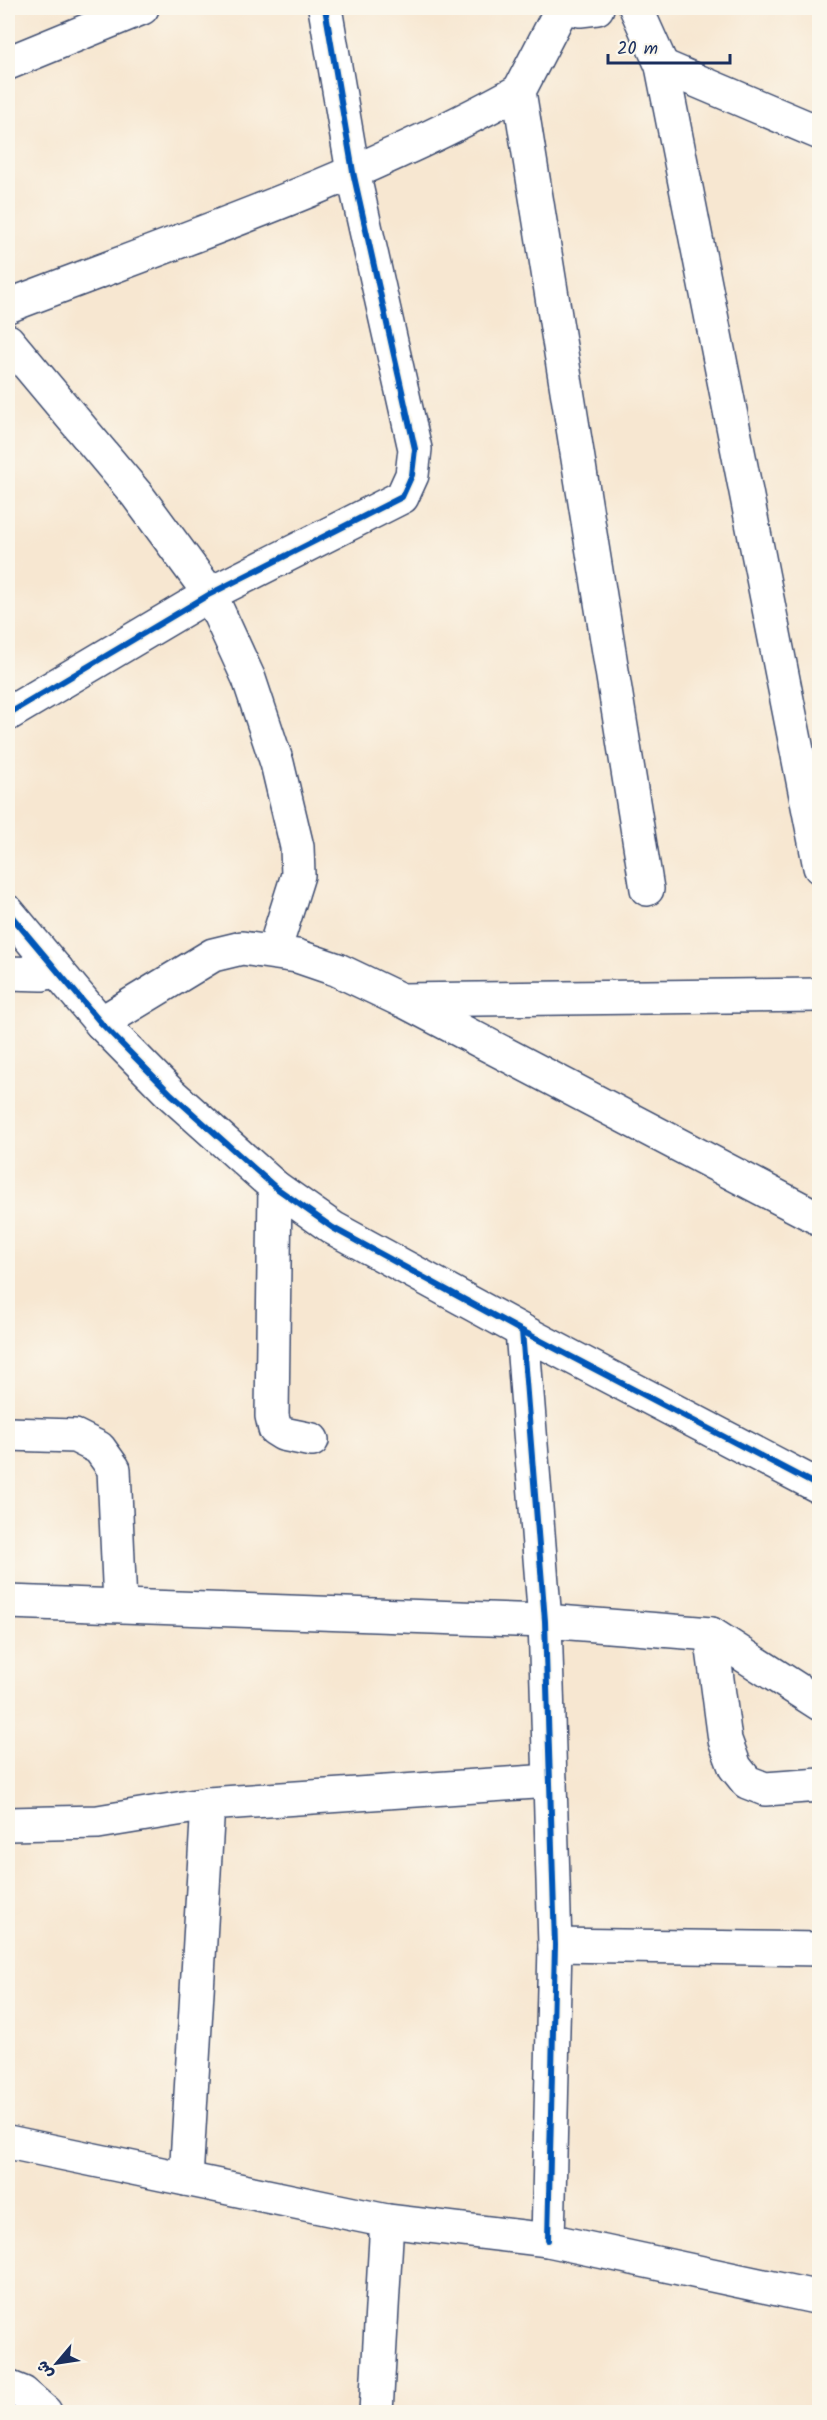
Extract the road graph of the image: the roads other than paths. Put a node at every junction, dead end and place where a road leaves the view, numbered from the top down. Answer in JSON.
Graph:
{"nodes":[{"id":1,"x":142,"y":8,"type":"edge"},
{"id":2,"x":325,"y":8,"type":"edge"},
{"id":3,"x":562,"y":8,"type":"edge"},
{"id":4,"x":569,"y":8,"type":"edge"},
{"id":5,"x":597,"y":8,"type":"edge"},
{"id":6,"x":636,"y":8,"type":"edge"},
{"id":7,"x":8,"y":63,"type":"edge"},
{"id":8,"x":663,"y":66,"type":"junction"},
{"id":9,"x":519,"y":91,"type":"junction"},
{"id":10,"x":819,"y":133,"type":"edge"},
{"id":11,"x":353,"y":172,"type":"junction"},
{"id":12,"x":8,"y":306,"type":"edge"},
{"id":13,"x":8,"y":341,"type":"edge"},
{"id":14,"x":210,"y":594,"type":"junction"},
{"id":15,"x":8,"y":714,"type":"edge"},
{"id":16,"x":819,"y":867,"type":"edge"},
{"id":17,"x":647,"y":889,"type":"dead end"},
{"id":18,"x":8,"y":912,"type":"edge"},
{"id":19,"x":274,"y":951,"type":"junction"},
{"id":20,"x":57,"y":970,"type":"junction"},
{"id":21,"x":8,"y":974,"type":"edge"},
{"id":22,"x":819,"y":995,"type":"edge"},
{"id":23,"x":401,"y":1000,"type":"junction"},
{"id":24,"x":101,"y":1023,"type":"junction"},
{"id":25,"x":275,"y":1187,"type":"junction"},
{"id":26,"x":819,"y":1219,"type":"edge"},
{"id":27,"x":522,"y":1331,"type":"junction"},
{"id":28,"x":8,"y":1434,"type":"edge"},
{"id":29,"x":312,"y":1440,"type":"dead end"},
{"id":30,"x":819,"y":1486,"type":"edge"},
{"id":31,"x":8,"y":1602,"type":"edge"},
{"id":32,"x":120,"y":1605,"type":"junction"},
{"id":33,"x":545,"y":1621,"type":"junction"},
{"id":34,"x":711,"y":1634,"type":"junction"},
{"id":35,"x":819,"y":1704,"type":"edge"},
{"id":36,"x":550,"y":1781,"type":"junction"},
{"id":37,"x":819,"y":1785,"type":"edge"},
{"id":38,"x":207,"y":1804,"type":"junction"},
{"id":39,"x":8,"y":1824,"type":"edge"},
{"id":40,"x":555,"y":1945,"type":"junction"},
{"id":41,"x":819,"y":1949,"type":"edge"},
{"id":42,"x":8,"y":2142,"type":"edge"},
{"id":43,"x":186,"y":2179,"type":"junction"},
{"id":44,"x":387,"y":2221,"type":"junction"},
{"id":45,"x":548,"y":2240,"type":"junction"},
{"id":46,"x":819,"y":2298,"type":"edge"},
{"id":47,"x":8,"y":2387,"type":"edge"},
{"id":48,"x":45,"y":2412,"type":"edge"},
{"id":49,"x":376,"y":2412,"type":"edge"}],
"edges":[{"from":1,"to":7,"type":"street"},
{"from":2,"to":11,"type":"street"},
{"from":3,"to":9,"type":"street"},
{"from":4,"to":5,"type":"street"},
{"from":6,"to":8,"type":"street"},
{"from":8,"to":10,"type":"street"},
{"from":8,"to":16,"type":"street"},
{"from":9,"to":11,"type":"street"},
{"from":9,"to":17,"type":"street"},
{"from":11,"to":12,"type":"street"},
{"from":11,"to":14,"type":"street"},
{"from":13,"to":14,"type":"street"},
{"from":14,"to":15,"type":"street"},
{"from":14,"to":19,"type":"street"},
{"from":18,"to":20,"type":"street"},
{"from":19,"to":23,"type":"street"},
{"from":19,"to":24,"type":"street"},
{"from":20,"to":21,"type":"street"},
{"from":20,"to":24,"type":"street"},
{"from":22,"to":23,"type":"street"},
{"from":23,"to":26,"type":"street"},
{"from":24,"to":25,"type":"street"},
{"from":25,"to":27,"type":"street"},
{"from":25,"to":29,"type":"street"},
{"from":27,"to":30,"type":"street"},
{"from":27,"to":33,"type":"street"},
{"from":28,"to":32,"type":"street"},
{"from":31,"to":32,"type":"street"},
{"from":32,"to":33,"type":"street"},
{"from":33,"to":34,"type":"street"},
{"from":33,"to":36,"type":"street"},
{"from":34,"to":35,"type":"street"},
{"from":34,"to":37,"type":"street"},
{"from":36,"to":38,"type":"street"},
{"from":36,"to":40,"type":"street"},
{"from":38,"to":39,"type":"street"},
{"from":38,"to":43,"type":"street"},
{"from":40,"to":41,"type":"street"},
{"from":40,"to":45,"type":"street"},
{"from":42,"to":43,"type":"street"},
{"from":43,"to":44,"type":"street"},
{"from":44,"to":45,"type":"street"},
{"from":44,"to":49,"type":"street"},
{"from":45,"to":46,"type":"street"},
{"from":47,"to":48,"type":"street"}]}
